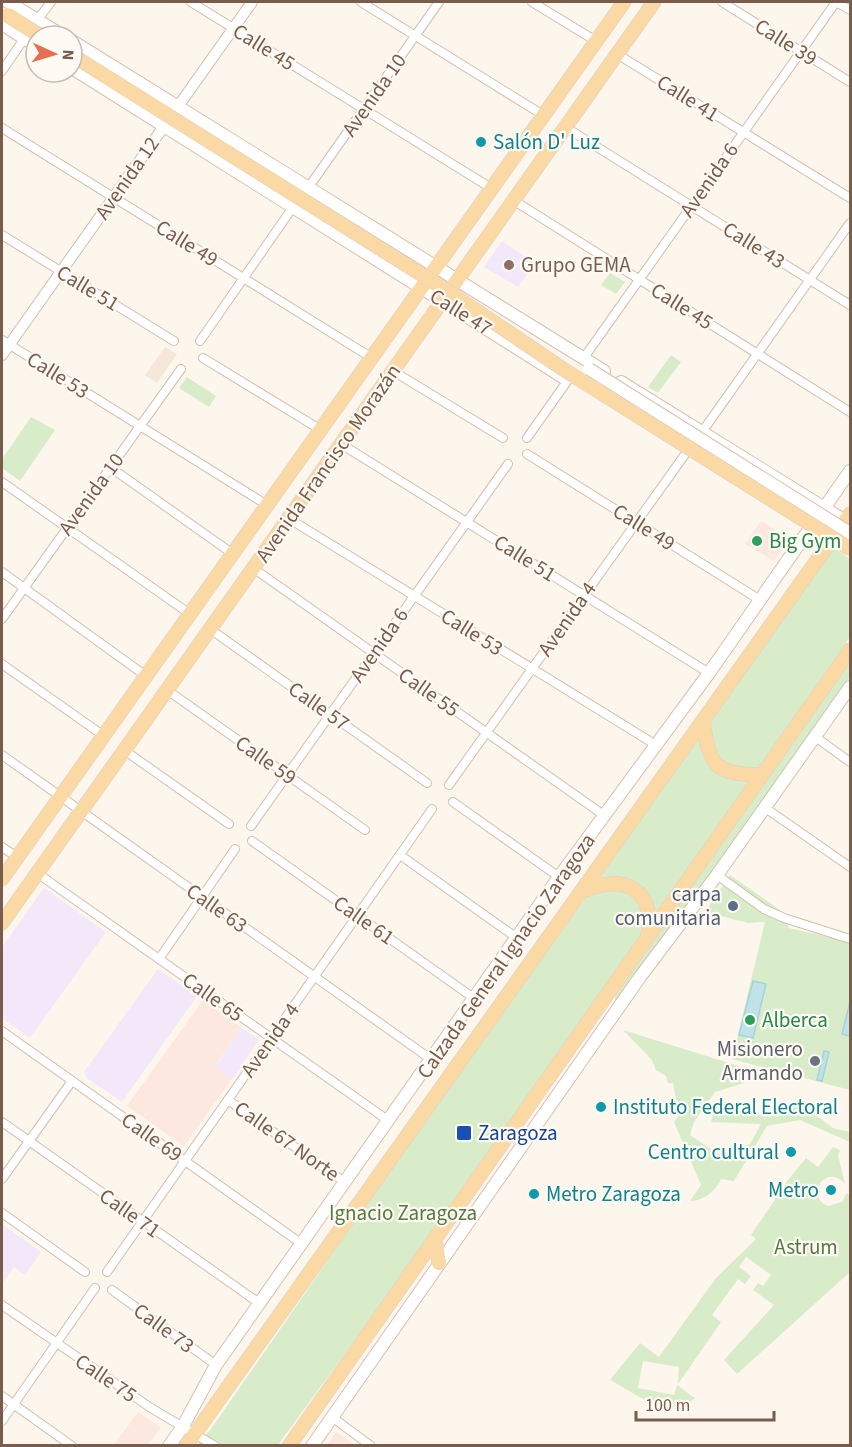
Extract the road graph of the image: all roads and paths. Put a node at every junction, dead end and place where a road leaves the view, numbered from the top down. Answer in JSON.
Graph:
{"nodes":[{"id":1,"x":8,"y":2,"type":"edge"},
{"id":2,"x":51,"y":2,"type":"edge"},
{"id":3,"x":191,"y":2,"type":"edge"},
{"id":4,"x":252,"y":2,"type":"edge"},
{"id":5,"x":361,"y":2,"type":"edge"},
{"id":6,"x":440,"y":2,"type":"edge"},
{"id":7,"x":532,"y":2,"type":"edge"},
{"id":8,"x":624,"y":2,"type":"edge"},
{"id":9,"x":654,"y":2,"type":"edge"},
{"id":10,"x":722,"y":2,"type":"edge"},
{"id":11,"x":836,"y":2,"type":"edge"},
{"id":12,"x":850,"y":10,"type":"edge"},
{"id":13,"x":2,"y":11,"type":"edge"},
{"id":14,"x":38,"y":20,"type":"junction"},
{"id":15,"x":2,"y":24,"type":"edge"},
{"id":16,"x":35,"y":24,"type":"edge"},
{"id":17,"x":44,"y":24,"type":"edge"},
{"id":18,"x":24,"y":25,"type":"edge"},
{"id":19,"x":233,"y":28,"type":"junction"},
{"id":20,"x":415,"y":36,"type":"junction"},
{"id":21,"x":24,"y":38,"type":"edge"},
{"id":22,"x":24,"y":40,"type":"edge"},
{"id":23,"x":596,"y":41,"type":"junction"},
{"id":24,"x":84,"y":49,"type":"edge"},
{"id":25,"x":801,"y":51,"type":"junction"},
{"id":26,"x":617,"y":54,"type":"junction"},
{"id":27,"x":84,"y":63,"type":"edge"},
{"id":28,"x":2,"y":71,"type":"edge"},
{"id":29,"x":84,"y":76,"type":"edge"},
{"id":30,"x":850,"y":82,"type":"edge"},
{"id":31,"x":177,"y":107,"type":"junction"},
{"id":32,"x":364,"y":109,"type":"junction"},
{"id":33,"x":543,"y":115,"type":"junction"},
{"id":34,"x":164,"y":126,"type":"junction"},
{"id":35,"x":565,"y":127,"type":"junction"},
{"id":36,"x":2,"y":128,"type":"edge"},
{"id":37,"x":743,"y":132,"type":"junction"},
{"id":38,"x":308,"y":188,"type":"junction"},
{"id":39,"x":491,"y":188,"type":"junction"},
{"id":40,"x":113,"y":197,"type":"junction"},
{"id":41,"x":850,"y":198,"type":"edge"},
{"id":42,"x":513,"y":200,"type":"junction"},
{"id":43,"x":691,"y":206,"type":"junction"},
{"id":44,"x":293,"y":207,"type":"junction"},
{"id":45,"x":850,"y":223,"type":"edge"},
{"id":46,"x":2,"y":235,"type":"edge"},
{"id":47,"x":436,"y":268,"type":"junction"},
{"id":48,"x":61,"y":271,"type":"junction"},
{"id":49,"x":243,"y":278,"type":"junction"},
{"id":50,"x":639,"y":279,"type":"junction"},
{"id":51,"x":457,"y":280,"type":"junction"},
{"id":52,"x":810,"y":280,"type":"junction"},
{"id":53,"x":422,"y":288,"type":"junction"},
{"id":54,"x":442,"y":301,"type":"junction"},
{"id":55,"x":850,"y":305,"type":"edge"},
{"id":56,"x":200,"y":340,"type":"dead end"},
{"id":57,"x":174,"y":341,"type":"dead end"},
{"id":58,"x":5,"y":342,"type":"edge"},
{"id":59,"x":758,"y":354,"type":"junction"},
{"id":60,"x":2,"y":355,"type":"edge"},
{"id":61,"x":203,"y":358,"type":"dead end"},
{"id":62,"x":372,"y":358,"type":"junction"},
{"id":63,"x":586,"y":364,"type":"junction"},
{"id":64,"x":181,"y":369,"type":"dead end"},
{"id":65,"x":393,"y":371,"type":"junction"},
{"id":66,"x":568,"y":380,"type":"junction"},
{"id":67,"x":850,"y":412,"type":"edge"},
{"id":68,"x":140,"y":426,"type":"junction"},
{"id":69,"x":321,"y":430,"type":"junction"},
{"id":70,"x":702,"y":432,"type":"junction"},
{"id":71,"x":502,"y":438,"type":"dead end"},
{"id":72,"x":527,"y":438,"type":"dead end"},
{"id":73,"x":341,"y":444,"type":"junction"},
{"id":74,"x":686,"y":453,"type":"junction"},
{"id":75,"x":527,"y":454,"type":"dead end"},
{"id":76,"x":508,"y":464,"type":"dead end"},
{"id":77,"x":110,"y":467,"type":"junction"},
{"id":78,"x":850,"y":471,"type":"edge"},
{"id":79,"x":2,"y":482,"type":"edge"},
{"id":80,"x":791,"y":487,"type":"junction"},
{"id":81,"x":267,"y":505,"type":"junction"},
{"id":82,"x":825,"y":507,"type":"junction"},
{"id":83,"x":776,"y":510,"type":"junction"},
{"id":84,"x":288,"y":518,"type":"junction"},
{"id":85,"x":467,"y":522,"type":"junction"},
{"id":86,"x":636,"y":522,"type":"junction"},
{"id":87,"x":849,"y":523,"type":"edge"},
{"id":88,"x":67,"y":528,"type":"junction"},
{"id":89,"x":810,"y":530,"type":"junction"},
{"id":90,"x":831,"y":542,"type":"junction"},
{"id":91,"x":850,"y":549,"type":"edge"},
{"id":92,"x":233,"y":554,"type":"junction"},
{"id":93,"x":850,"y":555,"type":"edge"},
{"id":94,"x":253,"y":568,"type":"junction"},
{"id":95,"x":2,"y":572,"type":"edge"},
{"id":96,"x":24,"y":588,"type":"junction"},
{"id":97,"x":584,"y":595,"type":"junction"},
{"id":98,"x":414,"y":596,"type":"junction"},
{"id":99,"x":760,"y":600,"type":"junction"},
{"id":100,"x":190,"y":614,"type":"junction"},
{"id":101,"x":2,"y":619,"type":"edge"},
{"id":102,"x":210,"y":629,"type":"junction"},
{"id":103,"x":850,"y":650,"type":"edge"},
{"id":104,"x":374,"y":653,"type":"junction"},
{"id":105,"x":2,"y":664,"type":"edge"},
{"id":106,"x":532,"y":669,"type":"junction"},
{"id":107,"x":709,"y":673,"type":"junction"},
{"id":108,"x":146,"y":676,"type":"junction"},
{"id":109,"x":850,"y":687,"type":"edge"},
{"id":110,"x":167,"y":690,"type":"junction"},
{"id":111,"x":330,"y":714,"type":"junction"},
{"id":112,"x":703,"y":722,"type":"junction"},
{"id":113,"x":486,"y":732,"type":"junction"},
{"id":114,"x":104,"y":736,"type":"junction"},
{"id":115,"x":814,"y":736,"type":"junction"},
{"id":116,"x":656,"y":746,"type":"junction"},
{"id":117,"x":124,"y":750,"type":"junction"},
{"id":118,"x":2,"y":755,"type":"edge"},
{"id":119,"x":850,"y":762,"type":"edge"},
{"id":120,"x":287,"y":775,"type":"junction"},
{"id":121,"x":762,"y":775,"type":"junction"},
{"id":122,"x":427,"y":783,"type":"dead end"},
{"id":123,"x":449,"y":784,"type":"dead end"},
{"id":124,"x":60,"y":797,"type":"junction"},
{"id":125,"x":453,"y":802,"type":"dead end"},
{"id":126,"x":764,"y":807,"type":"junction"},
{"id":127,"x":432,"y":809,"type":"dead end"},
{"id":128,"x":81,"y":811,"type":"junction"},
{"id":129,"x":605,"y":816,"type":"junction"},
{"id":130,"x":230,"y":824,"type":"dead end"},
{"id":131,"x":250,"y":826,"type":"dead end"},
{"id":132,"x":365,"y":830,"type":"dead end"},
{"id":133,"x":252,"y":841,"type":"dead end"},
{"id":134,"x":2,"y":847,"type":"edge"},
{"id":135,"x":235,"y":849,"type":"dead end"},
{"id":136,"x":400,"y":855,"type":"junction"},
{"id":137,"x":17,"y":857,"type":"junction"},
{"id":138,"x":850,"y":867,"type":"edge"},
{"id":139,"x":37,"y":873,"type":"junction"},
{"id":140,"x":717,"y":875,"type":"junction"},
{"id":141,"x":559,"y":877,"type":"junction"},
{"id":142,"x":2,"y":879,"type":"edge"},
{"id":143,"x":580,"y":893,"type":"junction"},
{"id":144,"x":201,"y":897,"type":"junction"},
{"id":145,"x":357,"y":916,"type":"junction"},
{"id":146,"x":2,"y":923,"type":"edge"},
{"id":147,"x":647,"y":937,"type":"junction"},
{"id":148,"x":518,"y":938,"type":"junction"},
{"id":149,"x":850,"y":939,"type":"edge"},
{"id":150,"x":159,"y":958,"type":"junction"},
{"id":151,"x":314,"y":977,"type":"junction"},
{"id":152,"x":475,"y":999,"type":"junction"},
{"id":153,"x":2,"y":1031,"type":"edge"},
{"id":154,"x":272,"y":1038,"type":"junction"},
{"id":155,"x":432,"y":1060,"type":"junction"},
{"id":156,"x":72,"y":1081,"type":"junction"},
{"id":157,"x":228,"y":1100,"type":"junction"},
{"id":158,"x":389,"y":1121,"type":"junction"},
{"id":159,"x":2,"y":1122,"type":"edge"},
{"id":160,"x":29,"y":1141,"type":"junction"},
{"id":161,"x":185,"y":1161,"type":"junction"},
{"id":162,"x":2,"y":1179,"type":"edge"},
{"id":163,"x":346,"y":1183,"type":"junction"},
{"id":164,"x":2,"y":1213,"type":"edge"},
{"id":165,"x":143,"y":1221,"type":"junction"},
{"id":166,"x":435,"y":1239,"type":"junction"},
{"id":167,"x":302,"y":1244,"type":"junction"},
{"id":168,"x":417,"y":1264,"type":"junction"},
{"id":169,"x":438,"y":1264,"type":"junction"},
{"id":170,"x":85,"y":1272,"type":"dead end"},
{"id":171,"x":108,"y":1272,"type":"dead end"},
{"id":172,"x":95,"y":1288,"type":"dead end"},
{"id":173,"x":112,"y":1290,"type":"dead end"},
{"id":174,"x":259,"y":1304,"type":"junction"},
{"id":175,"x":2,"y":1305,"type":"edge"},
{"id":176,"x":56,"y":1343,"type":"junction"},
{"id":177,"x":216,"y":1365,"type":"junction"},
{"id":178,"x":2,"y":1396,"type":"edge"},
{"id":179,"x":13,"y":1404,"type":"junction"},
{"id":180,"x":332,"y":1418,"type":"junction"},
{"id":181,"x":2,"y":1421,"type":"edge"},
{"id":182,"x":187,"y":1436,"type":"edge"},
{"id":183,"x":72,"y":1446,"type":"edge"},
{"id":184,"x":169,"y":1446,"type":"edge"},
{"id":185,"x":215,"y":1446,"type":"edge"},
{"id":186,"x":289,"y":1446,"type":"edge"},
{"id":187,"x":312,"y":1446,"type":"edge"},
{"id":188,"x":371,"y":1446,"type":"edge"}],
"edges":[{"from":1,"to":14,"type":"main road"},
{"from":2,"to":14,"type":"street"},
{"from":3,"to":19,"type":"street","name":"Calle 45"},
{"from":4,"to":19,"type":"street","name":"Avenida 12"},
{"from":5,"to":20,"type":"street"},
{"from":6,"to":20,"type":"street","name":"Avenida 10"},
{"from":7,"to":23,"type":"street"},
{"from":8,"to":23,"type":"main road","name":"Avenida Francisco Morazán"},
{"from":9,"to":26,"type":"main road","name":"Avenida Francisco Morazán"},
{"from":10,"to":25,"type":"street","name":"Calle 39"},
{"from":11,"to":12,"type":"street"},
{"from":11,"to":25,"type":"street","name":"Avenida 6"},
{"from":13,"to":18,"type":"main road","bridge":true},
{"from":14,"to":16,"type":"street"},
{"from":14,"to":17,"type":"main road"},
{"from":15,"to":21,"type":"main road"},
{"from":19,"to":31,"type":"street","name":"Avenida 12"},
{"from":19,"to":32,"type":"street","name":"Calle 45"},
{"from":20,"to":32,"type":"street","name":"Avenida 10"},
{"from":20,"to":33,"type":"street"},
{"from":22,"to":28,"type":"street"},
{"from":23,"to":33,"type":"main road","name":"Avenida Francisco Morazán"},
{"from":24,"to":31,"type":"main road","name":"Calle 47"},
{"from":25,"to":30,"type":"street","name":"Calle 39"},
{"from":25,"to":37,"type":"street","name":"Avenida 6"},
{"from":26,"to":35,"type":"main road","name":"Avenida Francisco Morazán"},
{"from":26,"to":37,"type":"street","name":"Calle 41"},
{"from":27,"to":91,"type":"main road","bridge":true},
{"from":29,"to":34,"type":"main road","name":"Calle 47"},
{"from":31,"to":34,"type":"street","name":"Avenida 12"},
{"from":31,"to":38,"type":"main road","name":"Calle 47"},
{"from":32,"to":38,"type":"street","name":"Avenida 10"},
{"from":32,"to":39,"type":"street","name":"Calle 45"},
{"from":33,"to":39,"type":"main road","name":"Avenida Francisco Morazán"},
{"from":34,"to":40,"type":"street","name":"Avenida 12"},
{"from":34,"to":44,"type":"main road","name":"Calle 47"},
{"from":35,"to":42,"type":"main road","name":"Avenida Francisco Morazán"},
{"from":35,"to":43,"type":"street","name":"Calle 43"},
{"from":36,"to":40,"type":"street","name":"Calle 49"},
{"from":37,"to":41,"type":"street","name":"Calle 41"},
{"from":37,"to":43,"type":"street","name":"Avenida 6"},
{"from":38,"to":47,"type":"main road","name":"Calle 47"},
{"from":39,"to":47,"type":"main road","name":"Avenida Francisco Morazán"},
{"from":40,"to":48,"type":"street","name":"Avenida 12"},
{"from":40,"to":49,"type":"street","name":"Calle 49"},
{"from":42,"to":50,"type":"street","name":"Calle 45"},
{"from":42,"to":51,"type":"main road","name":"Avenida Francisco Morazán"},
{"from":43,"to":50,"type":"street","name":"Avenida 6"},
{"from":43,"to":52,"type":"street","name":"Calle 43"},
{"from":44,"to":49,"type":"street"},
{"from":44,"to":53,"type":"main road","name":"Calle 47"},
{"from":45,"to":52,"type":"street"},
{"from":46,"to":48,"type":"street","name":"Calle 51"},
{"from":47,"to":51,"type":"main road","name":"Calle 47"},
{"from":47,"to":53,"type":"main road","name":"Avenida Francisco Morazán"},
{"from":48,"to":57,"type":"street","name":"Calle 51"},
{"from":48,"to":58,"type":"street","name":"Avenida 12"},
{"from":49,"to":56,"type":"street"},
{"from":49,"to":62,"type":"street","name":"Calle 49"},
{"from":50,"to":59,"type":"street","name":"Calle 45"},
{"from":50,"to":63,"type":"street","name":"Avenida 6"},
{"from":51,"to":54,"type":"main road","name":"Avenida Francisco Morazán"},
{"from":51,"to":63,"type":"main road","name":"Calle 47"},
{"from":52,"to":55,"type":"street","name":"Calle 43"},
{"from":52,"to":59,"type":"street"},
{"from":53,"to":54,"type":"main road","name":"Calle 47"},
{"from":53,"to":62,"type":"main road","name":"Avenida Francisco Morazán"},
{"from":54,"to":65,"type":"main road","name":"Avenida Francisco Morazán"},
{"from":54,"to":66,"type":"main road","name":"Calle 47"},
{"from":58,"to":60,"type":"street","name":"Avenida 12"},
{"from":58,"to":68,"type":"street","name":"Calle 53"},
{"from":59,"to":67,"type":"street","name":"Calle 45"},
{"from":59,"to":70,"type":"street"},
{"from":61,"to":69,"type":"street"},
{"from":62,"to":69,"type":"main road","name":"Avenida Francisco Morazán"},
{"from":63,"to":70,"type":"main road","name":"Calle 47"},
{"from":63,"to":87,"type":"main road","bridge":true},
{"from":64,"to":68,"type":"street","name":"Avenida 10"},
{"from":65,"to":71,"type":"street"},
{"from":65,"to":73,"type":"main road","name":"Avenida Francisco Morazán"},
{"from":66,"to":72,"type":"street"},
{"from":66,"to":74,"type":"main road","name":"Calle 47"},
{"from":68,"to":77,"type":"street","name":"Avenida 10"},
{"from":68,"to":81,"type":"street","name":"Calle 53"},
{"from":69,"to":81,"type":"main road","name":"Avenida Francisco Morazán"},
{"from":70,"to":80,"type":"main road","name":"Calle 47"},
{"from":73,"to":84,"type":"main road","name":"Avenida Francisco Morazán"},
{"from":73,"to":85,"type":"street","name":"Calle 51"},
{"from":74,"to":83,"type":"main road","name":"Calle 47"},
{"from":74,"to":86,"type":"street","name":"Avenida 4"},
{"from":75,"to":86,"type":"street","name":"Calle 49"},
{"from":76,"to":85,"type":"street","name":"Avenida 6"},
{"from":77,"to":88,"type":"street","name":"Avenida 10"},
{"from":77,"to":92,"type":"street"},
{"from":78,"to":82,"type":"main road","name":"Calzada General Ignacio Zaragoza"},
{"from":79,"to":88,"type":"street"},
{"from":80,"to":82,"type":"main road","name":"Calle 47"},
{"from":80,"to":83,"type":"main road"},
{"from":81,"to":92,"type":"main road","name":"Avenida Francisco Morazán"},
{"from":82,"to":87,"type":"main road","name":"Calle 47"},
{"from":82,"to":89,"type":"main road","name":"Calzada General Ignacio Zaragoza"},
{"from":83,"to":89,"type":"main road","name":"Calle 47"},
{"from":84,"to":94,"type":"main road","name":"Avenida Francisco Morazán"},
{"from":84,"to":98,"type":"street","name":"Calle 53"},
{"from":85,"to":97,"type":"street","name":"Calle 51"},
{"from":85,"to":98,"type":"street","name":"Avenida 6"},
{"from":86,"to":97,"type":"street","name":"Avenida 4"},
{"from":86,"to":99,"type":"street","name":"Calle 49"},
{"from":87,"to":90,"type":"main road","name":"Calzada General Ignacio Zaragoza"},
{"from":88,"to":96,"type":"street","name":"Avenida 10"},
{"from":88,"to":100,"type":"street"},
{"from":89,"to":90,"type":"main road","name":"Calle 47"},
{"from":89,"to":99,"type":"main road","name":"Calzada General Ignacio Zaragoza"},
{"from":90,"to":93,"type":"main road","name":"Calle 47"},
{"from":90,"to":112,"type":"main road","name":"Calzada General Ignacio Zaragoza"},
{"from":92,"to":100,"type":"main road","name":"Avenida Francisco Morazán"},
{"from":94,"to":102,"type":"main road","name":"Avenida Francisco Morazán"},
{"from":94,"to":104,"type":"street","name":"Calle 55"},
{"from":95,"to":96,"type":"street"},
{"from":96,"to":101,"type":"street","name":"Avenida 10"},
{"from":96,"to":108,"type":"street"},
{"from":97,"to":106,"type":"street","name":"Avenida 4"},
{"from":97,"to":107,"type":"street","name":"Calle 51"},
{"from":98,"to":104,"type":"street","name":"Avenida 6"},
{"from":98,"to":106,"type":"street","name":"Calle 53"},
{"from":99,"to":107,"type":"main road","name":"Calzada General Ignacio Zaragoza"},
{"from":100,"to":108,"type":"main road","name":"Avenida Francisco Morazán"},
{"from":102,"to":110,"type":"main road","name":"Avenida Francisco Morazán"},
{"from":102,"to":111,"type":"street","name":"Calle 57"},
{"from":103,"to":121,"type":"main road"},
{"from":104,"to":111,"type":"street","name":"Avenida 6"},
{"from":104,"to":113,"type":"street","name":"Calle 55"},
{"from":105,"to":114,"type":"street"},
{"from":106,"to":113,"type":"street","name":"Avenida 4"},
{"from":106,"to":116,"type":"street","name":"Calle 53"},
{"from":107,"to":116,"type":"main road","name":"Calzada General Ignacio Zaragoza"},
{"from":108,"to":114,"type":"main road","name":"Avenida Francisco Morazán"},
{"from":109,"to":115,"type":"main road"},
{"from":110,"to":117,"type":"main road","name":"Avenida Francisco Morazán"},
{"from":110,"to":120,"type":"street","name":"Calle 59"},
{"from":111,"to":120,"type":"street","name":"Avenida 6"},
{"from":111,"to":122,"type":"street","name":"Calle 57"},
{"from":112,"to":121,"type":"main road"},
{"from":112,"to":143,"type":"main road","name":"Calzada General Ignacio Zaragoza"},
{"from":113,"to":123,"type":"street","name":"Avenida 4"},
{"from":113,"to":129,"type":"street","name":"Calle 55"},
{"from":114,"to":124,"type":"main road","name":"Avenida Francisco Morazán"},
{"from":115,"to":119,"type":"street"},
{"from":115,"to":126,"type":"main road"},
{"from":116,"to":129,"type":"main road","name":"Calzada General Ignacio Zaragoza"},
{"from":117,"to":128,"type":"main road","name":"Avenida Francisco Morazán"},
{"from":117,"to":130,"type":"street"},
{"from":118,"to":124,"type":"street","name":"Calle 63"},
{"from":120,"to":131,"type":"street","name":"Avenida 6"},
{"from":120,"to":132,"type":"street","name":"Calle 59"},
{"from":121,"to":147,"type":"main road"},
{"from":124,"to":128,"type":"street","name":"Calle 63"},
{"from":124,"to":137,"type":"main road","name":"Avenida Francisco Morazán"},
{"from":125,"to":141,"type":"street"},
{"from":126,"to":138,"type":"street"},
{"from":126,"to":140,"type":"main road"},
{"from":127,"to":136,"type":"street","name":"Avenida 4"},
{"from":128,"to":139,"type":"main road","name":"Avenida Francisco Morazán"},
{"from":128,"to":144,"type":"street","name":"Calle 63"},
{"from":129,"to":141,"type":"main road","name":"Calzada General Ignacio Zaragoza"},
{"from":133,"to":145,"type":"street","name":"Calle 61"},
{"from":134,"to":137,"type":"street"},
{"from":135,"to":144,"type":"street"},
{"from":136,"to":145,"type":"street","name":"Avenida 4"},
{"from":136,"to":148,"type":"street"},
{"from":137,"to":142,"type":"main road","name":"Avenida Francisco Morazán"},
{"from":139,"to":146,"type":"main road","name":"Avenida Francisco Morazán"},
{"from":139,"to":150,"type":"street","name":"Calle 65"},
{"from":140,"to":149,"type":"street"},
{"from":140,"to":169,"type":"main road"},
{"from":141,"to":148,"type":"main road","name":"Calzada General Ignacio Zaragoza"},
{"from":143,"to":147,"type":"main road"},
{"from":143,"to":182,"type":"main road","name":"Calzada General Ignacio Zaragoza"},
{"from":144,"to":150,"type":"street"},
{"from":144,"to":151,"type":"street","name":"Calle 63"},
{"from":145,"to":151,"type":"street","name":"Avenida 4"},
{"from":145,"to":152,"type":"street","name":"Calle 61"},
{"from":147,"to":166,"type":"main road"},
{"from":148,"to":152,"type":"main road","name":"Calzada General Ignacio Zaragoza"},
{"from":150,"to":154,"type":"street","name":"Calle 65"},
{"from":151,"to":154,"type":"street","name":"Avenida 4"},
{"from":151,"to":155,"type":"street","name":"Calle 63"},
{"from":152,"to":155,"type":"main road","name":"Calzada General Ignacio Zaragoza"},
{"from":153,"to":156,"type":"street","name":"Calle 69"},
{"from":154,"to":157,"type":"street","name":"Avenida 4"},
{"from":154,"to":158,"type":"street","name":"Calle 65"},
{"from":155,"to":158,"type":"main road","name":"Calzada General Ignacio Zaragoza"},
{"from":156,"to":160,"type":"street"},
{"from":156,"to":161,"type":"street","name":"Calle 69"},
{"from":157,"to":161,"type":"street","name":"Avenida 4"},
{"from":157,"to":163,"type":"street","name":"Calle 67 Norte"},
{"from":158,"to":163,"type":"main road","name":"Calzada General Ignacio Zaragoza"},
{"from":159,"to":160,"type":"street","name":"Calle 71"},
{"from":160,"to":162,"type":"street"},
{"from":160,"to":165,"type":"street","name":"Calle 71"},
{"from":161,"to":165,"type":"street","name":"Avenida 4"},
{"from":161,"to":167,"type":"street","name":"Calle 69"},
{"from":163,"to":167,"type":"main road","name":"Calzada General Ignacio Zaragoza"},
{"from":164,"to":170,"type":"street"},
{"from":165,"to":171,"type":"street","name":"Avenida 4"},
{"from":165,"to":174,"type":"street","name":"Calle 71"},
{"from":166,"to":168,"type":"main road"},
{"from":166,"to":169,"type":"main road"},
{"from":167,"to":174,"type":"main road","name":"Calzada General Ignacio Zaragoza"},
{"from":168,"to":169,"type":"main road"},
{"from":168,"to":186,"type":"main road"},
{"from":169,"to":180,"type":"main road"},
{"from":172,"to":176,"type":"street"},
{"from":173,"to":177,"type":"street","name":"Calle 73"},
{"from":174,"to":177,"type":"main road","name":"Calzada General Ignacio Zaragoza"},
{"from":175,"to":176,"type":"street","name":"Calle 75"},
{"from":176,"to":179,"type":"street"},
{"from":176,"to":182,"type":"street","name":"Calle 75"},
{"from":177,"to":182,"type":"main road","name":"Calzada General Ignacio Zaragoza"},
{"from":178,"to":179,"type":"street"},
{"from":179,"to":181,"type":"street"},
{"from":179,"to":183,"type":"street"},
{"from":180,"to":187,"type":"main road"},
{"from":180,"to":188,"type":"street"},
{"from":182,"to":184,"type":"main road","name":"Calzada General Ignacio Zaragoza"},
{"from":182,"to":185,"type":"street","name":"Calle 75"}]}
